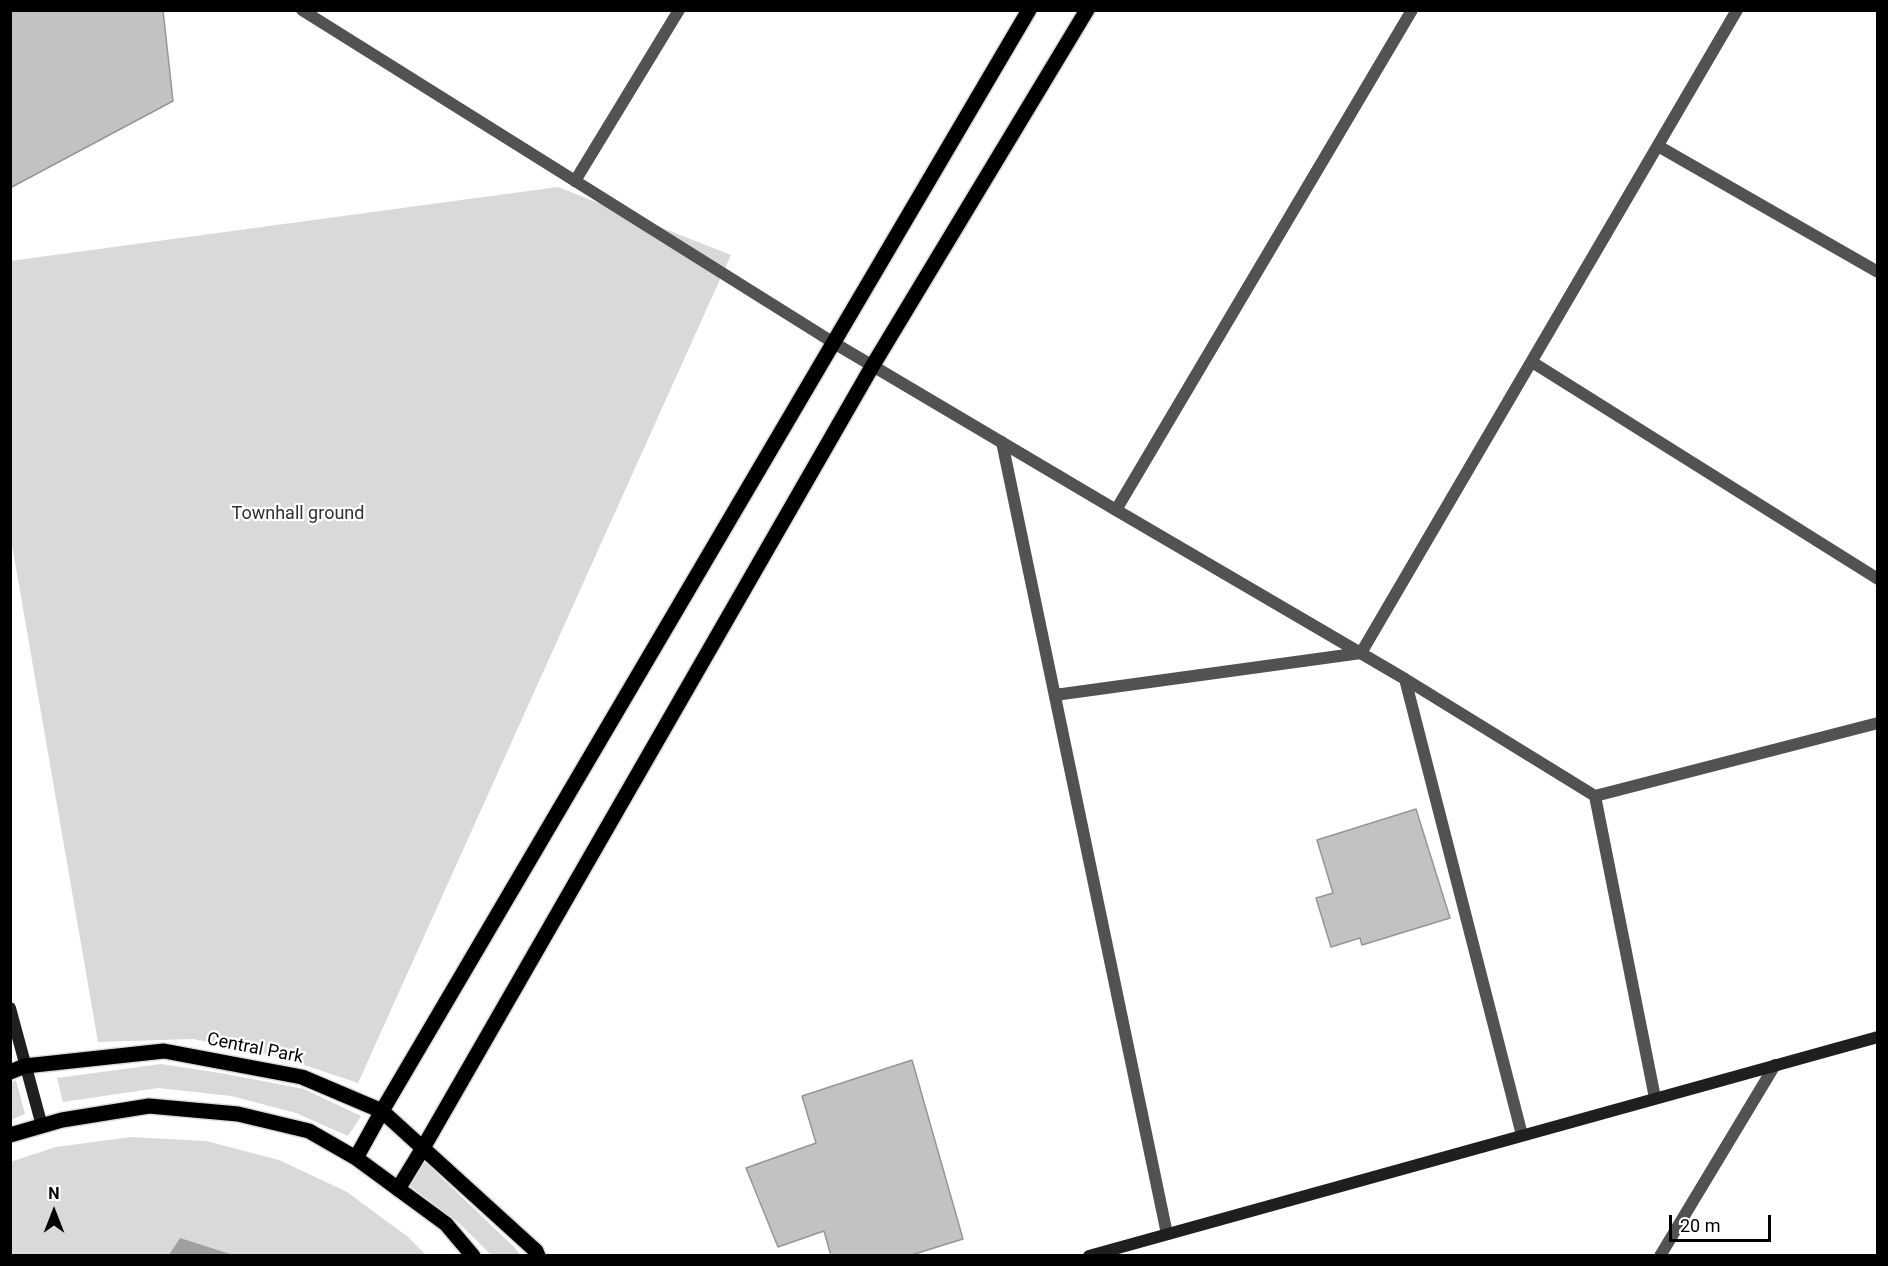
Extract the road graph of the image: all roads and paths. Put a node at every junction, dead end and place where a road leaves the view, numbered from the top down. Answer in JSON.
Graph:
{"nodes":[{"id":1,"x":679,"y":10,"type":"edge"},
{"id":2,"x":1029,"y":10,"type":"edge"},
{"id":3,"x":1087,"y":10,"type":"edge"},
{"id":4,"x":1412,"y":10,"type":"edge"},
{"id":5,"x":1737,"y":10,"type":"edge"},
{"id":6,"x":304,"y":11,"type":"edge"},
{"id":7,"x":1658,"y":146,"type":"junction"},
{"id":8,"x":575,"y":181,"type":"junction"},
{"id":9,"x":1878,"y":273,"type":"edge"},
{"id":10,"x":834,"y":342,"type":"junction"},
{"id":11,"x":1532,"y":362,"type":"junction"},
{"id":12,"x":873,"y":365,"type":"junction"},
{"id":13,"x":1002,"y":442,"type":"junction"},
{"id":14,"x":1116,"y":510,"type":"junction"},
{"id":15,"x":1878,"y":579,"type":"edge"},
{"id":16,"x":1361,"y":652,"type":"junction"},
{"id":17,"x":1406,"y":678,"type":"junction"},
{"id":18,"x":1055,"y":695,"type":"junction"},
{"id":19,"x":1878,"y":723,"type":"edge"},
{"id":20,"x":1595,"y":796,"type":"junction"},
{"id":21,"x":10,"y":1008,"type":"edge"},
{"id":22,"x":1878,"y":1037,"type":"edge"},
{"id":23,"x":1774,"y":1065,"type":"junction"},
{"id":24,"x":18,"y":1069,"type":"edge"},
{"id":25,"x":1655,"y":1098,"type":"junction"},
{"id":26,"x":382,"y":1111,"type":"junction"},
{"id":27,"x":42,"y":1126,"type":"junction"},
{"id":28,"x":10,"y":1135,"type":"edge"},
{"id":29,"x":1522,"y":1135,"type":"junction"},
{"id":30,"x":423,"y":1148,"type":"junction"},
{"id":31,"x":356,"y":1158,"type":"junction"},
{"id":32,"x":398,"y":1189,"type":"junction"},
{"id":33,"x":1167,"y":1234,"type":"junction"},
{"id":34,"x":473,"y":1256,"type":"edge"},
{"id":35,"x":538,"y":1256,"type":"edge"},
{"id":36,"x":1089,"y":1256,"type":"edge"},
{"id":37,"x":1660,"y":1256,"type":"edge"}],
"edges":[{"from":1,"to":8,"type":"street"},
{"from":2,"to":10,"type":"main road"},
{"from":3,"to":12,"type":"main road"},
{"from":4,"to":14,"type":"street"},
{"from":5,"to":7,"type":"street"},
{"from":6,"to":8,"type":"street"},
{"from":7,"to":9,"type":"street"},
{"from":7,"to":11,"type":"street"},
{"from":8,"to":10,"type":"street"},
{"from":10,"to":12,"type":"street"},
{"from":10,"to":26,"type":"main road"},
{"from":11,"to":15,"type":"street"},
{"from":11,"to":16,"type":"street"},
{"from":12,"to":13,"type":"street"},
{"from":12,"to":30,"type":"main road"},
{"from":13,"to":14,"type":"street"},
{"from":13,"to":18,"type":"street"},
{"from":14,"to":16,"type":"street"},
{"from":16,"to":17,"type":"street"},
{"from":16,"to":18,"type":"street"},
{"from":17,"to":20,"type":"street"},
{"from":17,"to":29,"type":"street"},
{"from":18,"to":33,"type":"street"},
{"from":19,"to":20,"type":"street"},
{"from":20,"to":25,"type":"street"},
{"from":21,"to":24,"type":"street"},
{"from":22,"to":23,"type":"street"},
{"from":23,"to":25,"type":"street"},
{"from":23,"to":37,"type":"street"},
{"from":24,"to":26,"type":"main road","name":"Central Park"},
{"from":24,"to":27,"type":"street"},
{"from":25,"to":29,"type":"street"},
{"from":26,"to":30,"type":"main road","name":"Central Park"},
{"from":26,"to":31,"type":"main road"},
{"from":27,"to":28,"type":"main road"},
{"from":27,"to":31,"type":"main road"},
{"from":29,"to":33,"type":"street"},
{"from":30,"to":32,"type":"main road"},
{"from":30,"to":35,"type":"main road","name":"Central Park"},
{"from":31,"to":32,"type":"main road"},
{"from":32,"to":34,"type":"main road"},
{"from":33,"to":36,"type":"street"}]}
